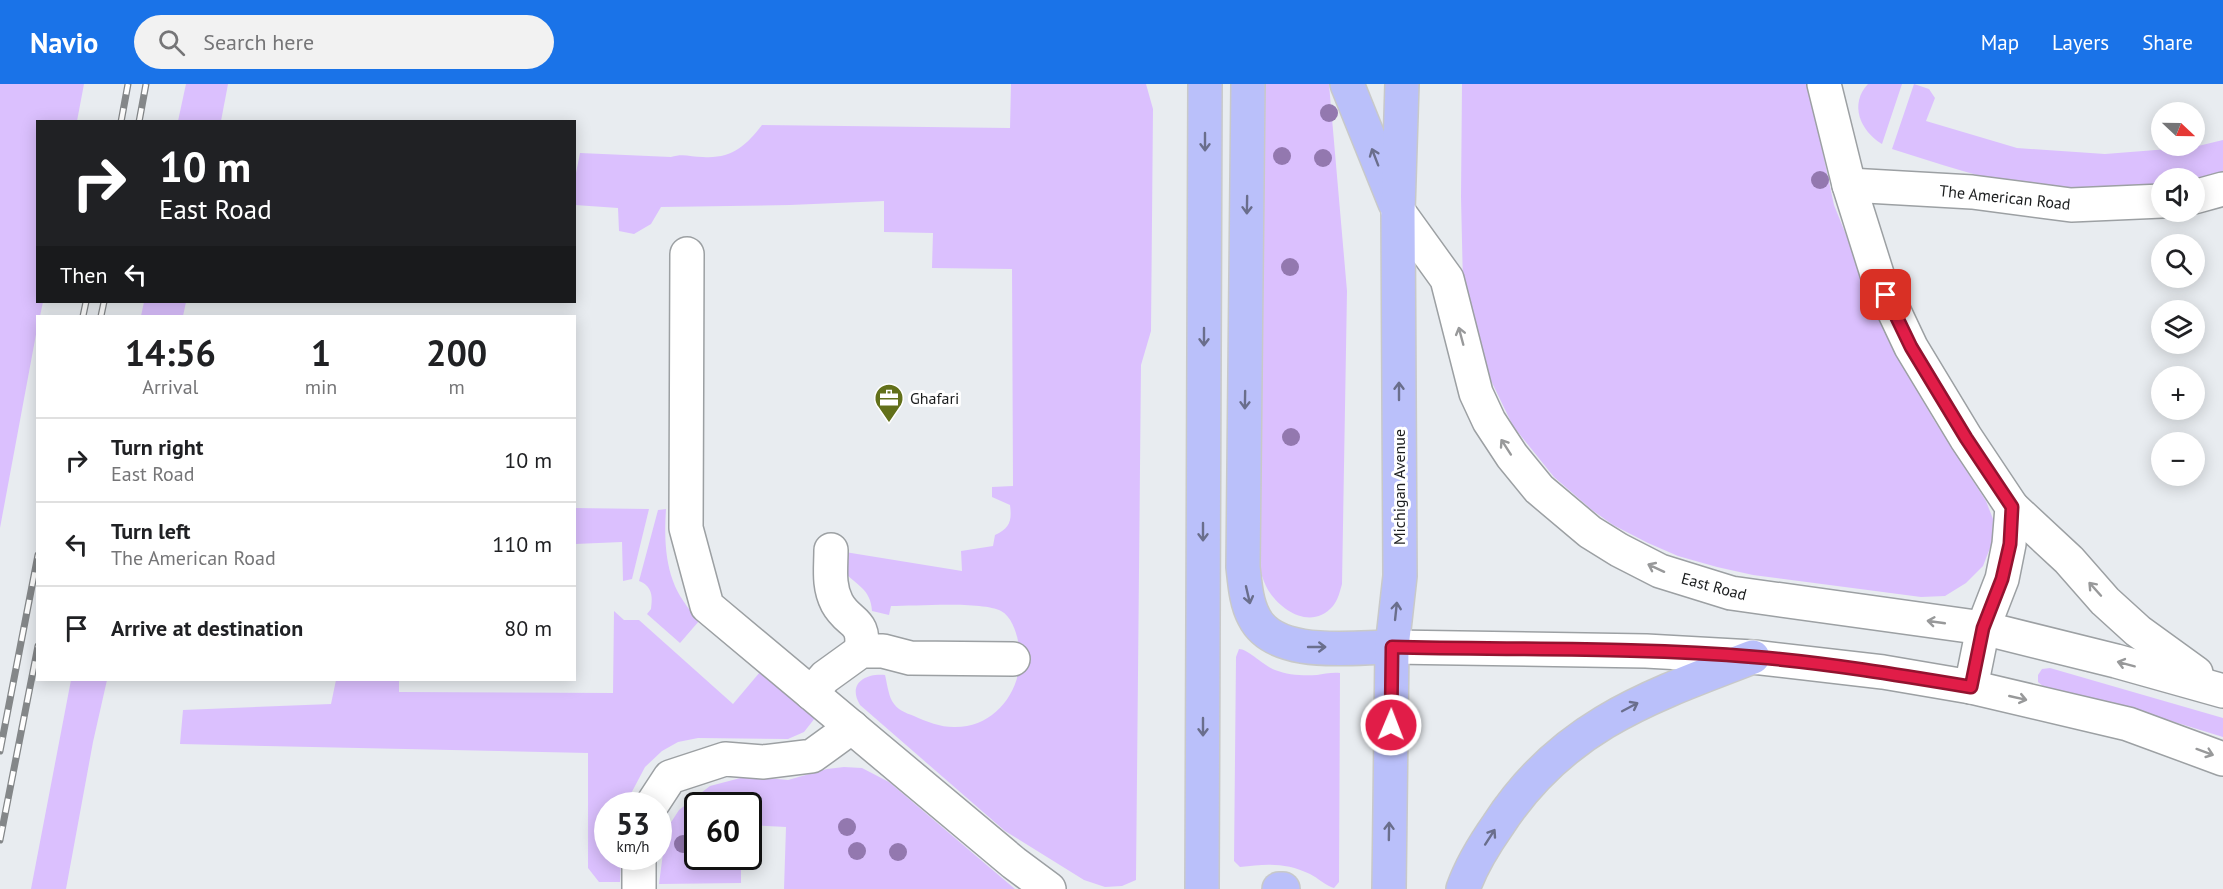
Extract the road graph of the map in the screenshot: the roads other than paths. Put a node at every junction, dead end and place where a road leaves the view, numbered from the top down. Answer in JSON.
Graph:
{"nodes":[{"id":1,"x":1205,"y":84,"type":"edge"},
{"id":2,"x":1248,"y":84,"type":"edge"},
{"id":3,"x":1347,"y":84,"type":"edge"},
{"id":4,"x":1402,"y":84,"type":"edge"},
{"id":5,"x":1824,"y":84,"type":"edge"},
{"id":6,"x":1849,"y":185,"type":"junction"},
{"id":7,"x":2223,"y":189,"type":"edge"},
{"id":8,"x":2205,"y":193,"type":"edge"},
{"id":9,"x":2151,"y":201,"type":"edge"},
{"id":10,"x":1398,"y":211,"type":"junction"},
{"id":11,"x":687,"y":254,"type":"dead end"},
{"id":12,"x":2012,"y":507,"type":"junction"},
{"id":13,"x":831,"y":550,"type":"dead end"},
{"id":14,"x":1983,"y":628,"type":"junction"},
{"id":15,"x":1392,"y":647,"type":"junction"},
{"id":16,"x":861,"y":651,"type":"junction"},
{"id":17,"x":1753,"y":657,"type":"junction"},
{"id":18,"x":1013,"y":659,"type":"dead end"},
{"id":19,"x":1971,"y":687,"type":"junction"},
{"id":20,"x":2223,"y":690,"type":"edge"},
{"id":21,"x":811,"y":693,"type":"junction"},
{"id":22,"x":852,"y":727,"type":"junction"},
{"id":23,"x":2223,"y":759,"type":"edge"},
{"id":24,"x":660,"y":792,"type":"edge"},
{"id":25,"x":639,"y":870,"type":"edge"},
{"id":26,"x":639,"y":889,"type":"edge"},
{"id":27,"x":1049,"y":889,"type":"edge"},
{"id":28,"x":1202,"y":889,"type":"edge"},
{"id":29,"x":1389,"y":889,"type":"edge"},
{"id":30,"x":1462,"y":889,"type":"edge"}],
"edges":[{"from":1,"to":28,"type":"main road","one_way":true},
{"from":2,"to":15,"type":"main road","one_way":true},
{"from":10,"to":3,"type":"main road","one_way":true},
{"from":4,"to":10,"type":"main road","name":"Michigan Avenue"},
{"from":5,"to":6,"type":"street"},
{"from":6,"to":9,"type":"street","name":"The American Road"},
{"from":6,"to":12,"type":"street"},
{"from":7,"to":8,"type":"street"},
{"from":14,"to":10,"type":"street","name":"East Road","one_way":true},
{"from":15,"to":10,"type":"main road","name":"Michigan Avenue","one_way":true},
{"from":11,"to":21,"type":"street"},
{"from":12,"to":14,"type":"street"},
{"from":20,"to":12,"type":"street","one_way":true},
{"from":13,"to":16,"type":"street"},
{"from":14,"to":19,"type":"street"},
{"from":20,"to":14,"type":"street","name":"East Road","one_way":true},
{"from":15,"to":17,"type":"street"},
{"from":29,"to":15,"type":"main road","name":"Michigan Avenue","one_way":true},
{"from":16,"to":18,"type":"street"},
{"from":16,"to":21,"type":"street"},
{"from":17,"to":19,"type":"street"},
{"from":30,"to":17,"type":"main road","one_way":true},
{"from":19,"to":23,"type":"street","one_way":true},
{"from":21,"to":22,"type":"street"},
{"from":22,"to":24,"type":"street"},
{"from":22,"to":27,"type":"street"},
{"from":25,"to":26,"type":"street"}]}
